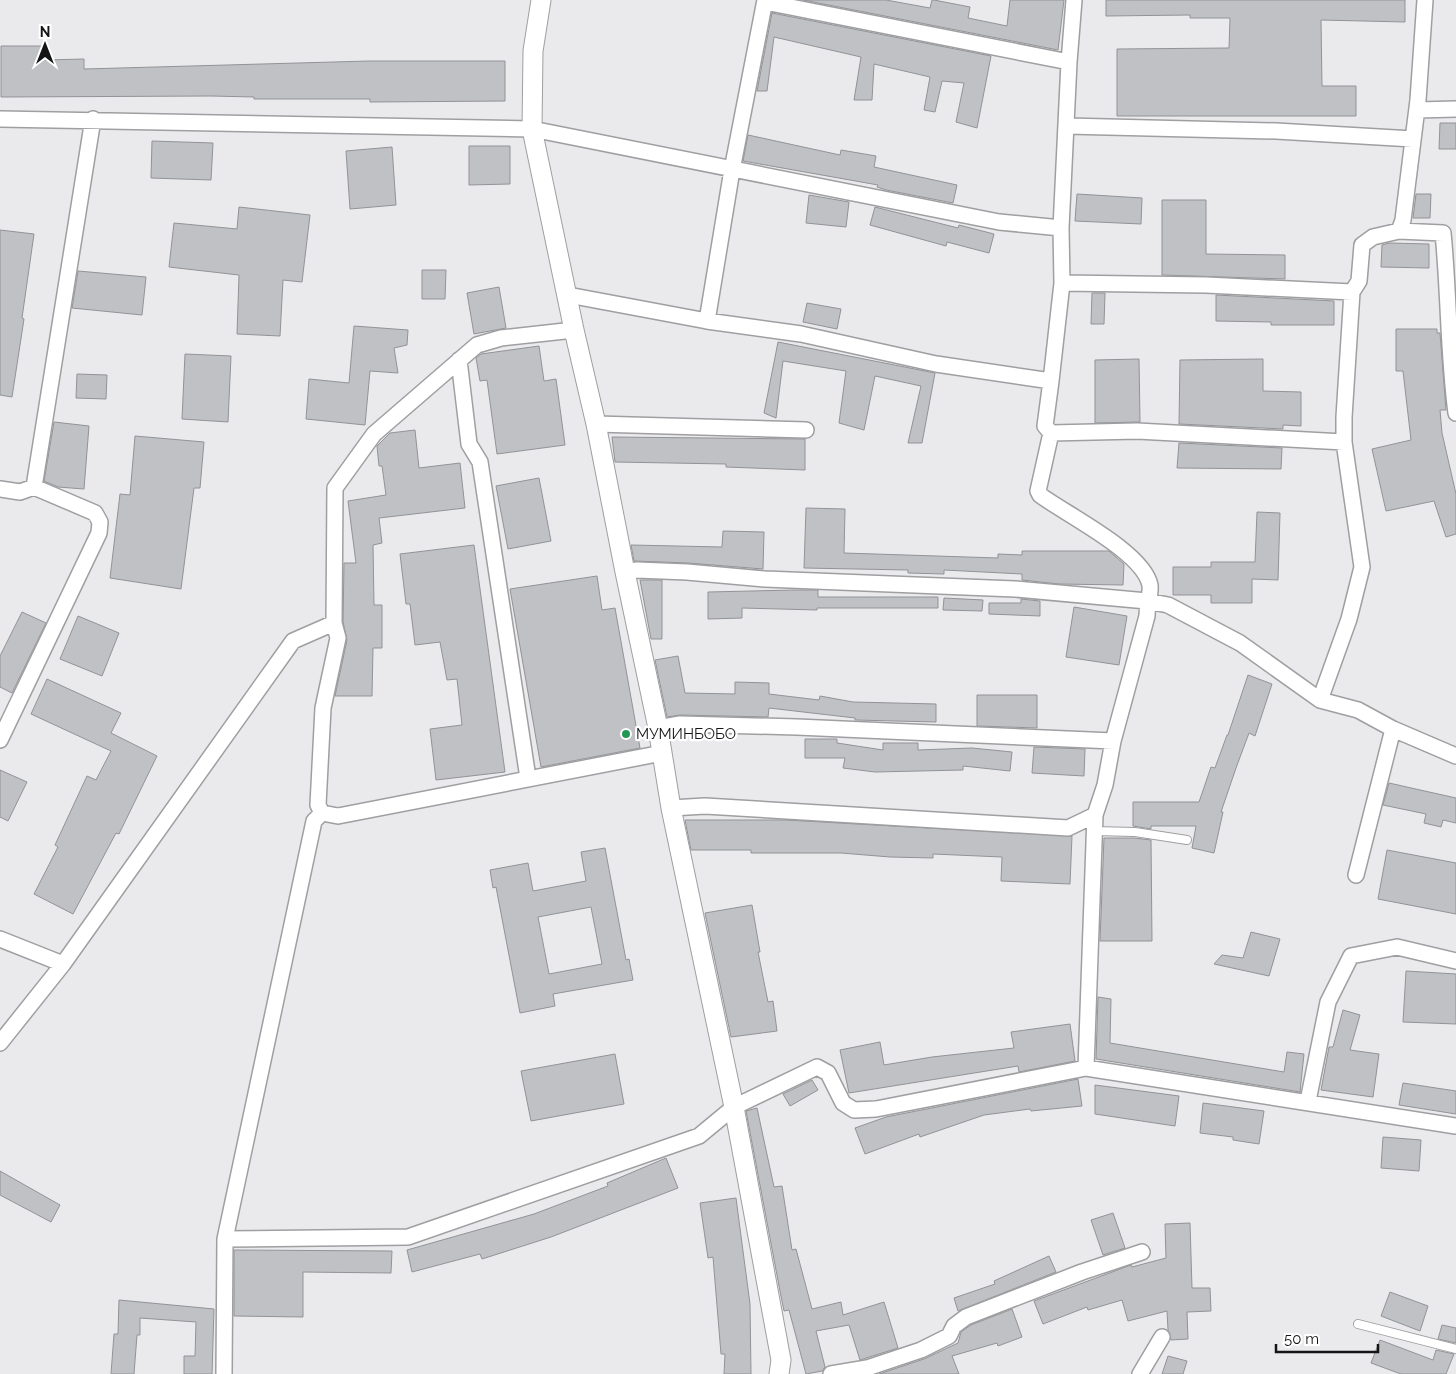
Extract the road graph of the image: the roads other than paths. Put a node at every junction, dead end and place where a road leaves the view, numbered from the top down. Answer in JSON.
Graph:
{"nodes":[{"id":1,"x":541,"y":0,"type":"edge"},
{"id":2,"x":1074,"y":0,"type":"edge"},
{"id":3,"x":1425,"y":0,"type":"edge"},
{"id":4,"x":765,"y":1,"type":"edge"},
{"id":5,"x":1069,"y":62,"type":"junction"},
{"id":6,"x":1456,"y":108,"type":"edge"},
{"id":7,"x":1417,"y":110,"type":"junction"},
{"id":8,"x":0,"y":119,"type":"edge"},
{"id":9,"x":93,"y":119,"type":"junction"},
{"id":10,"x":1067,"y":126,"type":"junction"},
{"id":11,"x":532,"y":129,"type":"junction"},
{"id":12,"x":1413,"y":139,"type":"junction"},
{"id":13,"x":732,"y":170,"type":"junction"},
{"id":14,"x":1061,"y":228,"type":"junction"},
{"id":15,"x":1399,"y":231,"type":"junction"},
{"id":16,"x":1449,"y":233,"type":"edge"},
{"id":17,"x":1062,"y":284,"type":"junction"},
{"id":18,"x":1352,"y":292,"type":"junction"},
{"id":19,"x":568,"y":295,"type":"junction"},
{"id":20,"x":707,"y":321,"type":"junction"},
{"id":21,"x":574,"y":330,"type":"junction"},
{"id":22,"x":459,"y":360,"type":"junction"},
{"id":23,"x":1051,"y":381,"type":"junction"},
{"id":24,"x":1456,"y":412,"type":"edge"},
{"id":25,"x":596,"y":424,"type":"junction"},
{"id":26,"x":806,"y":430,"type":"dead end"},
{"id":27,"x":1051,"y":433,"type":"junction"},
{"id":28,"x":1344,"y":442,"type":"junction"},
{"id":29,"x":34,"y":487,"type":"junction"},
{"id":30,"x":0,"y":489,"type":"edge"},
{"id":31,"x":624,"y":572,"type":"junction"},
{"id":32,"x":1147,"y":601,"type":"junction"},
{"id":33,"x":334,"y":622,"type":"junction"},
{"id":34,"x":1320,"y":700,"type":"junction"},
{"id":35,"x":658,"y":728,"type":"junction"},
{"id":36,"x":1393,"y":729,"type":"junction"},
{"id":37,"x":0,"y":740,"type":"edge"},
{"id":38,"x":1114,"y":741,"type":"junction"},
{"id":39,"x":662,"y":753,"type":"junction"},
{"id":40,"x":1456,"y":756,"type":"edge"},
{"id":41,"x":528,"y":778,"type":"junction"},
{"id":42,"x":671,"y":808,"type":"junction"},
{"id":43,"x":322,"y":813,"type":"junction"},
{"id":44,"x":1095,"y":815,"type":"junction"},
{"id":45,"x":1094,"y":831,"type":"junction"},
{"id":46,"x":1187,"y":840,"type":"dead end"},
{"id":47,"x":1356,"y":874,"type":"dead end"},
{"id":48,"x":0,"y":939,"type":"edge"},
{"id":49,"x":1456,"y":961,"type":"edge"},
{"id":50,"x":63,"y":964,"type":"junction"},
{"id":51,"x":0,"y":1043,"type":"edge"},
{"id":52,"x":1086,"y":1068,"type":"junction"},
{"id":53,"x":1308,"y":1101,"type":"junction"},
{"id":54,"x":734,"y":1107,"type":"junction"},
{"id":55,"x":1456,"y":1126,"type":"edge"},
{"id":56,"x":225,"y":1240,"type":"junction"},
{"id":57,"x":1142,"y":1252,"type":"dead end"},
{"id":58,"x":1358,"y":1324,"type":"dead end"},
{"id":59,"x":1162,"y":1338,"type":"dead end"},
{"id":60,"x":1456,"y":1349,"type":"edge"},
{"id":61,"x":224,"y":1374,"type":"edge"},
{"id":62,"x":779,"y":1374,"type":"edge"},
{"id":63,"x":831,"y":1374,"type":"edge"},
{"id":64,"x":1140,"y":1374,"type":"edge"}],
"edges":[{"from":1,"to":11,"type":"street"},
{"from":2,"to":5,"type":"street"},
{"from":3,"to":7,"type":"street"},
{"from":4,"to":5,"type":"street"},
{"from":4,"to":13,"type":"street"},
{"from":5,"to":10,"type":"street"},
{"from":6,"to":7,"type":"street"},
{"from":7,"to":12,"type":"street"},
{"from":8,"to":9,"type":"street"},
{"from":9,"to":11,"type":"street"},
{"from":9,"to":29,"type":"street"},
{"from":10,"to":12,"type":"street"},
{"from":10,"to":14,"type":"street"},
{"from":11,"to":13,"type":"street"},
{"from":11,"to":19,"type":"street"},
{"from":12,"to":15,"type":"street"},
{"from":13,"to":14,"type":"street"},
{"from":13,"to":20,"type":"street"},
{"from":14,"to":17,"type":"street"},
{"from":15,"to":16,"type":"street"},
{"from":15,"to":18,"type":"street"},
{"from":16,"to":24,"type":"street"},
{"from":17,"to":18,"type":"street"},
{"from":17,"to":23,"type":"street"},
{"from":18,"to":28,"type":"street"},
{"from":19,"to":20,"type":"street"},
{"from":19,"to":21,"type":"street"},
{"from":20,"to":23,"type":"street"},
{"from":21,"to":22,"type":"street"},
{"from":21,"to":25,"type":"street"},
{"from":22,"to":33,"type":"street"},
{"from":22,"to":41,"type":"street"},
{"from":23,"to":27,"type":"street"},
{"from":25,"to":26,"type":"street"},
{"from":25,"to":31,"type":"street"},
{"from":27,"to":28,"type":"street"},
{"from":27,"to":32,"type":"street"},
{"from":28,"to":34,"type":"street"},
{"from":29,"to":30,"type":"street"},
{"from":29,"to":37,"type":"street"},
{"from":31,"to":32,"type":"street"},
{"from":31,"to":35,"type":"street"},
{"from":32,"to":34,"type":"street"},
{"from":32,"to":38,"type":"street"},
{"from":33,"to":43,"type":"street"},
{"from":33,"to":50,"type":"street"},
{"from":34,"to":36,"type":"street"},
{"from":35,"to":38,"type":"street"},
{"from":35,"to":39,"type":"street"},
{"from":36,"to":40,"type":"street"},
{"from":36,"to":47,"type":"street"},
{"from":38,"to":44,"type":"street"},
{"from":39,"to":41,"type":"street"},
{"from":39,"to":42,"type":"street"},
{"from":41,"to":43,"type":"street"},
{"from":42,"to":44,"type":"street"},
{"from":42,"to":54,"type":"street"},
{"from":43,"to":56,"type":"street"},
{"from":44,"to":45,"type":"street"},
{"from":45,"to":46,"type":"lane"},
{"from":45,"to":52,"type":"street"},
{"from":48,"to":50,"type":"street"},
{"from":49,"to":53,"type":"street"},
{"from":50,"to":51,"type":"street"},
{"from":52,"to":53,"type":"street"},
{"from":52,"to":54,"type":"street"},
{"from":53,"to":55,"type":"street"},
{"from":54,"to":56,"type":"street"},
{"from":54,"to":62,"type":"street"},
{"from":56,"to":61,"type":"street"},
{"from":57,"to":63,"type":"street"},
{"from":58,"to":60,"type":"lane"},
{"from":59,"to":64,"type":"street"}]}
